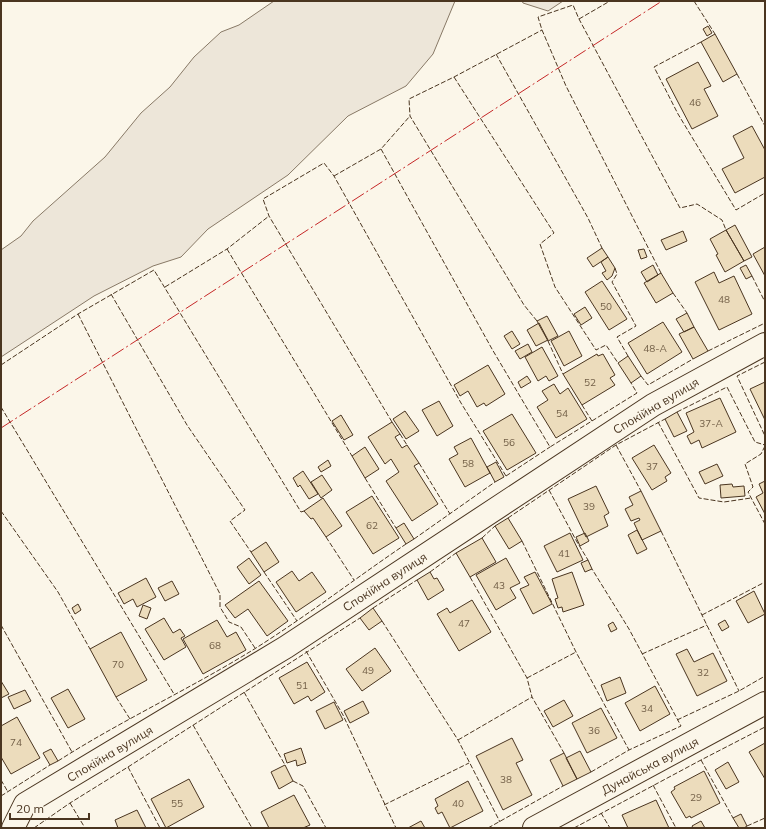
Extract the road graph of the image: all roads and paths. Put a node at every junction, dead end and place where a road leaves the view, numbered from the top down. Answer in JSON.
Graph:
{"nodes":[{"id":1,"x":765,"y":344,"type":"edge"},
{"id":2,"x":765,"y":703,"type":"edge"},
{"id":3,"x":13,"y":828,"type":"edge"},
{"id":4,"x":534,"y":828,"type":"edge"}],
"edges":[{"from":1,"to":3,"type":"street","name":"Спокійна вулиця"},
{"from":2,"to":4,"type":"street","name":"Дунайська вулиця"}]}
